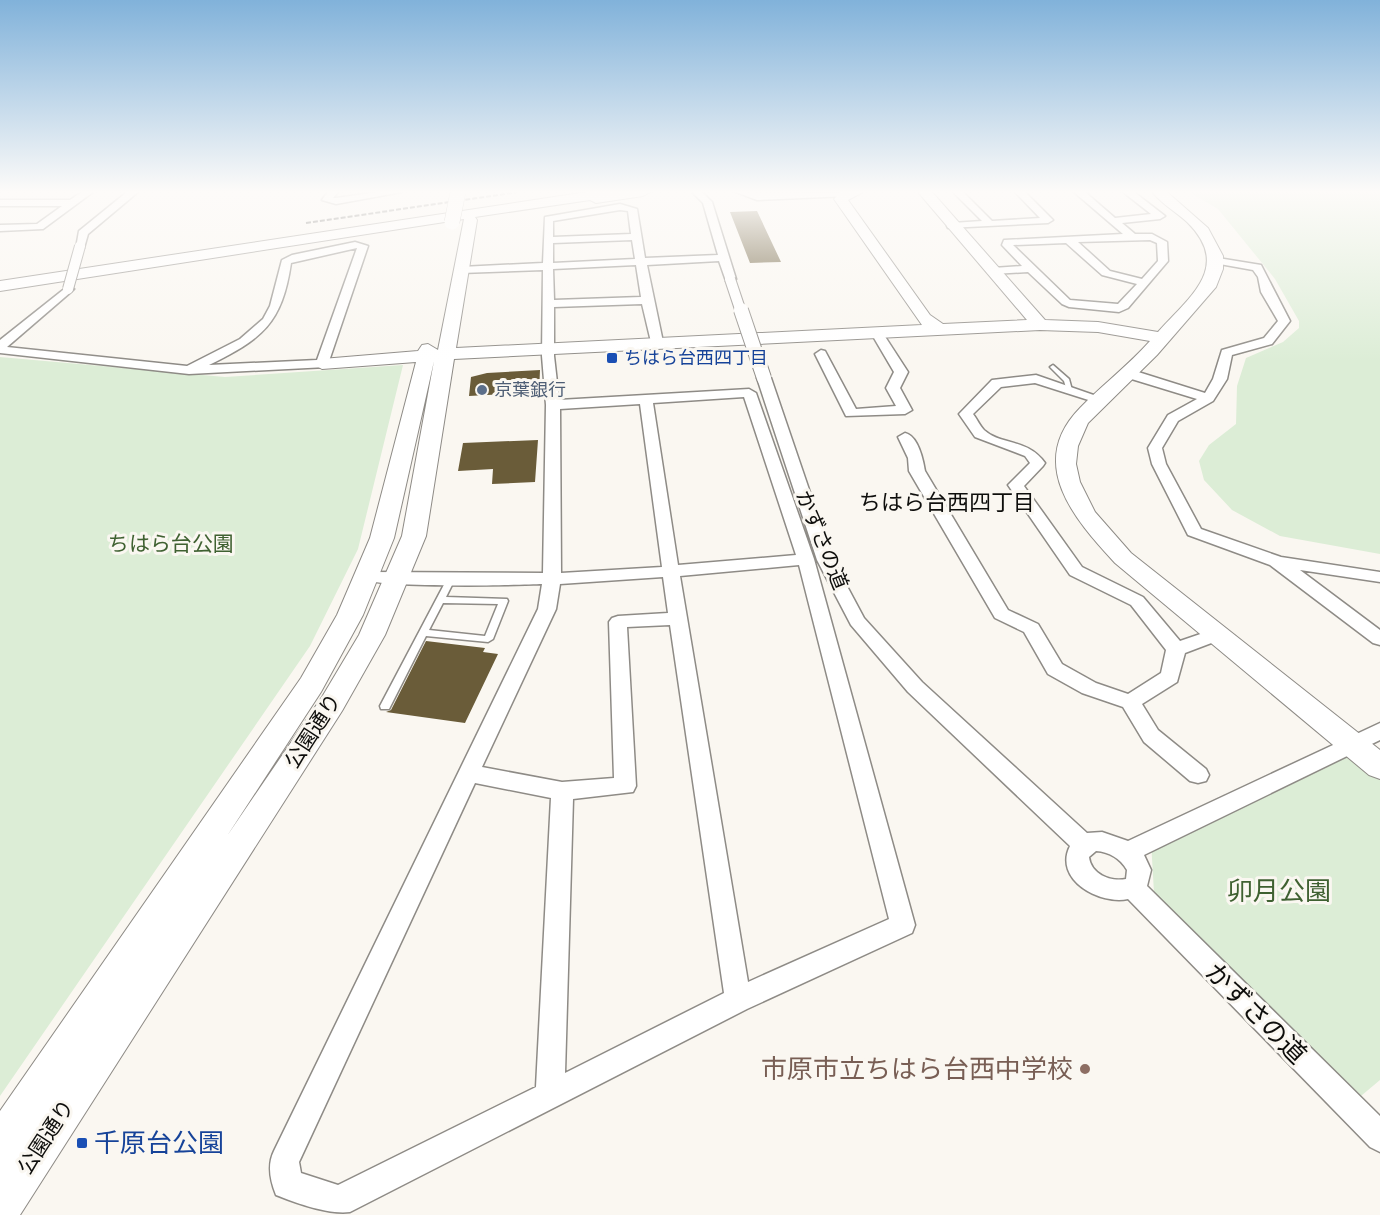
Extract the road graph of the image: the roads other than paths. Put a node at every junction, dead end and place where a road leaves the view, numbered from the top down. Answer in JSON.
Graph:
{"nodes":[{"id":1,"x":79,"y":249,"type":"edge"},
{"id":2,"x":183,"y":249,"type":"edge"},
{"id":3,"x":218,"y":249,"type":"edge"},
{"id":4,"x":226,"y":249,"type":"edge"},
{"id":5,"x":251,"y":249,"type":"edge"},
{"id":6,"x":337,"y":249,"type":"edge"},
{"id":7,"x":362,"y":249,"type":"edge"},
{"id":8,"x":464,"y":249,"type":"edge"},
{"id":9,"x":548,"y":249,"type":"edge"},
{"id":10,"x":639,"y":249,"type":"edge"},
{"id":11,"x":721,"y":249,"type":"edge"},
{"id":12,"x":875,"y":249,"type":"edge"},
{"id":13,"x":973,"y":249,"type":"edge"},
{"id":14,"x":1011,"y":249,"type":"edge"},
{"id":15,"x":1079,"y":249,"type":"edge"},
{"id":16,"x":1162,"y":249,"type":"edge"},
{"id":17,"x":1214,"y":249,"type":"edge"},
{"id":18,"x":724,"y":258,"type":"junction"},
{"id":19,"x":1218,"y":261,"type":"junction"},
{"id":20,"x":641,"y":262,"type":"junction"},
{"id":21,"x":547,"y":266,"type":"junction"},
{"id":22,"x":1032,"y":268,"type":"junction"},
{"id":23,"x":81,"y":270,"type":"junction"},
{"id":24,"x":461,"y":270,"type":"junction"},
{"id":25,"x":993,"y":271,"type":"junction"},
{"id":26,"x":0,"y":279,"type":"edge"},
{"id":27,"x":1146,"y":283,"type":"junction"},
{"id":28,"x":0,"y":286,"type":"edge"},
{"id":29,"x":646,"y":300,"type":"junction"},
{"id":30,"x":547,"y":304,"type":"junction"},
{"id":31,"x":1040,"y":326,"type":"junction"},
{"id":32,"x":941,"y":332,"type":"junction"},
{"id":33,"x":880,"y":338,"type":"junction"},
{"id":34,"x":1162,"y":338,"type":"junction"},
{"id":35,"x":657,"y":342,"type":"junction"},
{"id":36,"x":0,"y":346,"type":"edge"},
{"id":37,"x":434,"y":347,"type":"junction"},
{"id":38,"x":548,"y":351,"type":"junction"},
{"id":39,"x":820,"y":354,"type":"dead end"},
{"id":40,"x":322,"y":364,"type":"junction"},
{"id":41,"x":1053,"y":367,"type":"dead end"},
{"id":42,"x":189,"y":370,"type":"junction"},
{"id":43,"x":1130,"y":374,"type":"junction"},
{"id":44,"x":1069,"y":390,"type":"junction"},
{"id":45,"x":1208,"y":398,"type":"junction"},
{"id":46,"x":646,"y":399,"type":"junction"},
{"id":47,"x":1101,"y":400,"type":"junction"},
{"id":48,"x":554,"y":405,"type":"junction"},
{"id":49,"x":905,"y":437,"type":"dead end"},
{"id":50,"x":806,"y":559,"type":"junction"},
{"id":51,"x":1276,"y":561,"type":"junction"},
{"id":52,"x":670,"y":573,"type":"junction"},
{"id":53,"x":1380,"y":577,"type":"edge"},
{"id":54,"x":382,"y":578,"type":"junction"},
{"id":55,"x":451,"y":579,"type":"junction"},
{"id":56,"x":552,"y":580,"type":"junction"},
{"id":57,"x":440,"y":600,"type":"junction"},
{"id":58,"x":678,"y":618,"type":"junction"},
{"id":59,"x":423,"y":633,"type":"junction"},
{"id":60,"x":1215,"y":635,"type":"junction"},
{"id":61,"x":1380,"y":639,"type":"edge"},
{"id":62,"x":1176,"y":649,"type":"junction"},
{"id":63,"x":1130,"y":702,"type":"junction"},
{"id":64,"x":386,"y":705,"type":"dead end"},
{"id":65,"x":1380,"y":731,"type":"edge"},
{"id":66,"x":1351,"y":743,"type":"junction"},
{"id":67,"x":1380,"y":767,"type":"edge"},
{"id":68,"x":469,"y":773,"type":"junction"},
{"id":69,"x":1198,"y":775,"type":"dead end"},
{"id":70,"x":562,"y":791,"type":"junction"},
{"id":71,"x":1084,"y":845,"type":"junction"},
{"id":72,"x":1128,"y":852,"type":"junction"},
{"id":73,"x":1133,"y":888,"type":"junction"},
{"id":74,"x":738,"y":1000,"type":"junction"},
{"id":75,"x":550,"y":1093,"type":"junction"},
{"id":76,"x":1380,"y":1137,"type":"edge"},
{"id":77,"x":0,"y":1147,"type":"edge"},
{"id":78,"x":0,"y":1207,"type":"edge"}],
"edges":[{"from":1,"to":36,"type":"street","bridge":true},
{"from":2,"to":23,"type":"street"},
{"from":3,"to":23,"type":"street"},
{"from":4,"to":23,"type":"street"},
{"from":5,"to":23,"type":"street"},
{"from":6,"to":42,"type":"street"},
{"from":7,"to":40,"type":"street"},
{"from":8,"to":24,"type":"street","name":"公園通り"},
{"from":9,"to":21,"type":"street"},
{"from":10,"to":20,"type":"street"},
{"from":11,"to":18,"type":"street","name":"かずさの道"},
{"from":12,"to":32,"type":"street"},
{"from":13,"to":25,"type":"street"},
{"from":14,"to":22,"type":"street"},
{"from":15,"to":27,"type":"street"},
{"from":16,"to":27,"type":"street"},
{"from":17,"to":19,"type":"street"},
{"from":18,"to":20,"type":"street"},
{"from":18,"to":71,"type":"street","name":"かずさの道","bridge":true},
{"from":19,"to":34,"type":"street"},
{"from":19,"to":45,"type":"street"},
{"from":20,"to":21,"type":"street"},
{"from":20,"to":29,"type":"street"},
{"from":21,"to":24,"type":"street"},
{"from":21,"to":30,"type":"street"},
{"from":22,"to":25,"type":"street"},
{"from":22,"to":27,"type":"street"},
{"from":23,"to":26,"type":"street"},
{"from":23,"to":28,"type":"street"},
{"from":24,"to":37,"type":"street","name":"公園通り"},
{"from":25,"to":31,"type":"street"},
{"from":29,"to":30,"type":"street"},
{"from":29,"to":35,"type":"street"},
{"from":30,"to":38,"type":"street"},
{"from":31,"to":32,"type":"street"},
{"from":31,"to":34,"type":"street"},
{"from":32,"to":33,"type":"street"},
{"from":32,"to":35,"type":"street"},
{"from":33,"to":38,"type":"street"},
{"from":33,"to":39,"type":"street"},
{"from":34,"to":43,"type":"street"},
{"from":35,"to":38,"type":"street"},
{"from":36,"to":42,"type":"street"},
{"from":37,"to":38,"type":"street"},
{"from":37,"to":40,"type":"street"},
{"from":37,"to":54,"type":"street","name":"公園通り"},
{"from":38,"to":48,"type":"street"},
{"from":40,"to":42,"type":"street"},
{"from":41,"to":44,"type":"lane"},
{"from":43,"to":45,"type":"street"},
{"from":43,"to":47,"type":"street"},
{"from":44,"to":47,"type":"street"},
{"from":44,"to":62,"type":"street"},
{"from":45,"to":51,"type":"street"},
{"from":46,"to":48,"type":"street"},
{"from":46,"to":50,"type":"street"},
{"from":46,"to":52,"type":"street"},
{"from":47,"to":60,"type":"street"},
{"from":48,"to":56,"type":"street"},
{"from":49,"to":63,"type":"street"},
{"from":50,"to":52,"type":"street"},
{"from":50,"to":74,"type":"street"},
{"from":51,"to":53,"type":"street"},
{"from":51,"to":61,"type":"street"},
{"from":52,"to":56,"type":"street"},
{"from":52,"to":58,"type":"street"},
{"from":54,"to":55,"type":"street"},
{"from":54,"to":77,"type":"street","name":"公園通り"},
{"from":54,"to":78,"type":"street","name":"公園通り"},
{"from":55,"to":56,"type":"street"},
{"from":55,"to":57,"type":"lane"},
{"from":56,"to":68,"type":"street"},
{"from":57,"to":59,"type":"lane"},
{"from":57,"to":59,"type":"lane"},
{"from":58,"to":70,"type":"street"},
{"from":58,"to":74,"type":"street"},
{"from":59,"to":64,"type":"lane"},
{"from":60,"to":62,"type":"street"},
{"from":60,"to":66,"type":"street"},
{"from":62,"to":63,"type":"street"},
{"from":63,"to":69,"type":"street"},
{"from":65,"to":66,"type":"street"},
{"from":66,"to":67,"type":"street"},
{"from":66,"to":72,"type":"street"},
{"from":68,"to":70,"type":"street"},
{"from":68,"to":75,"type":"street"},
{"from":70,"to":75,"type":"street"},
{"from":71,"to":72,"type":"street"},
{"from":71,"to":73,"type":"street"},
{"from":72,"to":73,"type":"street"},
{"from":73,"to":76,"type":"street","name":"かずさの道"},
{"from":74,"to":75,"type":"street"}]}
